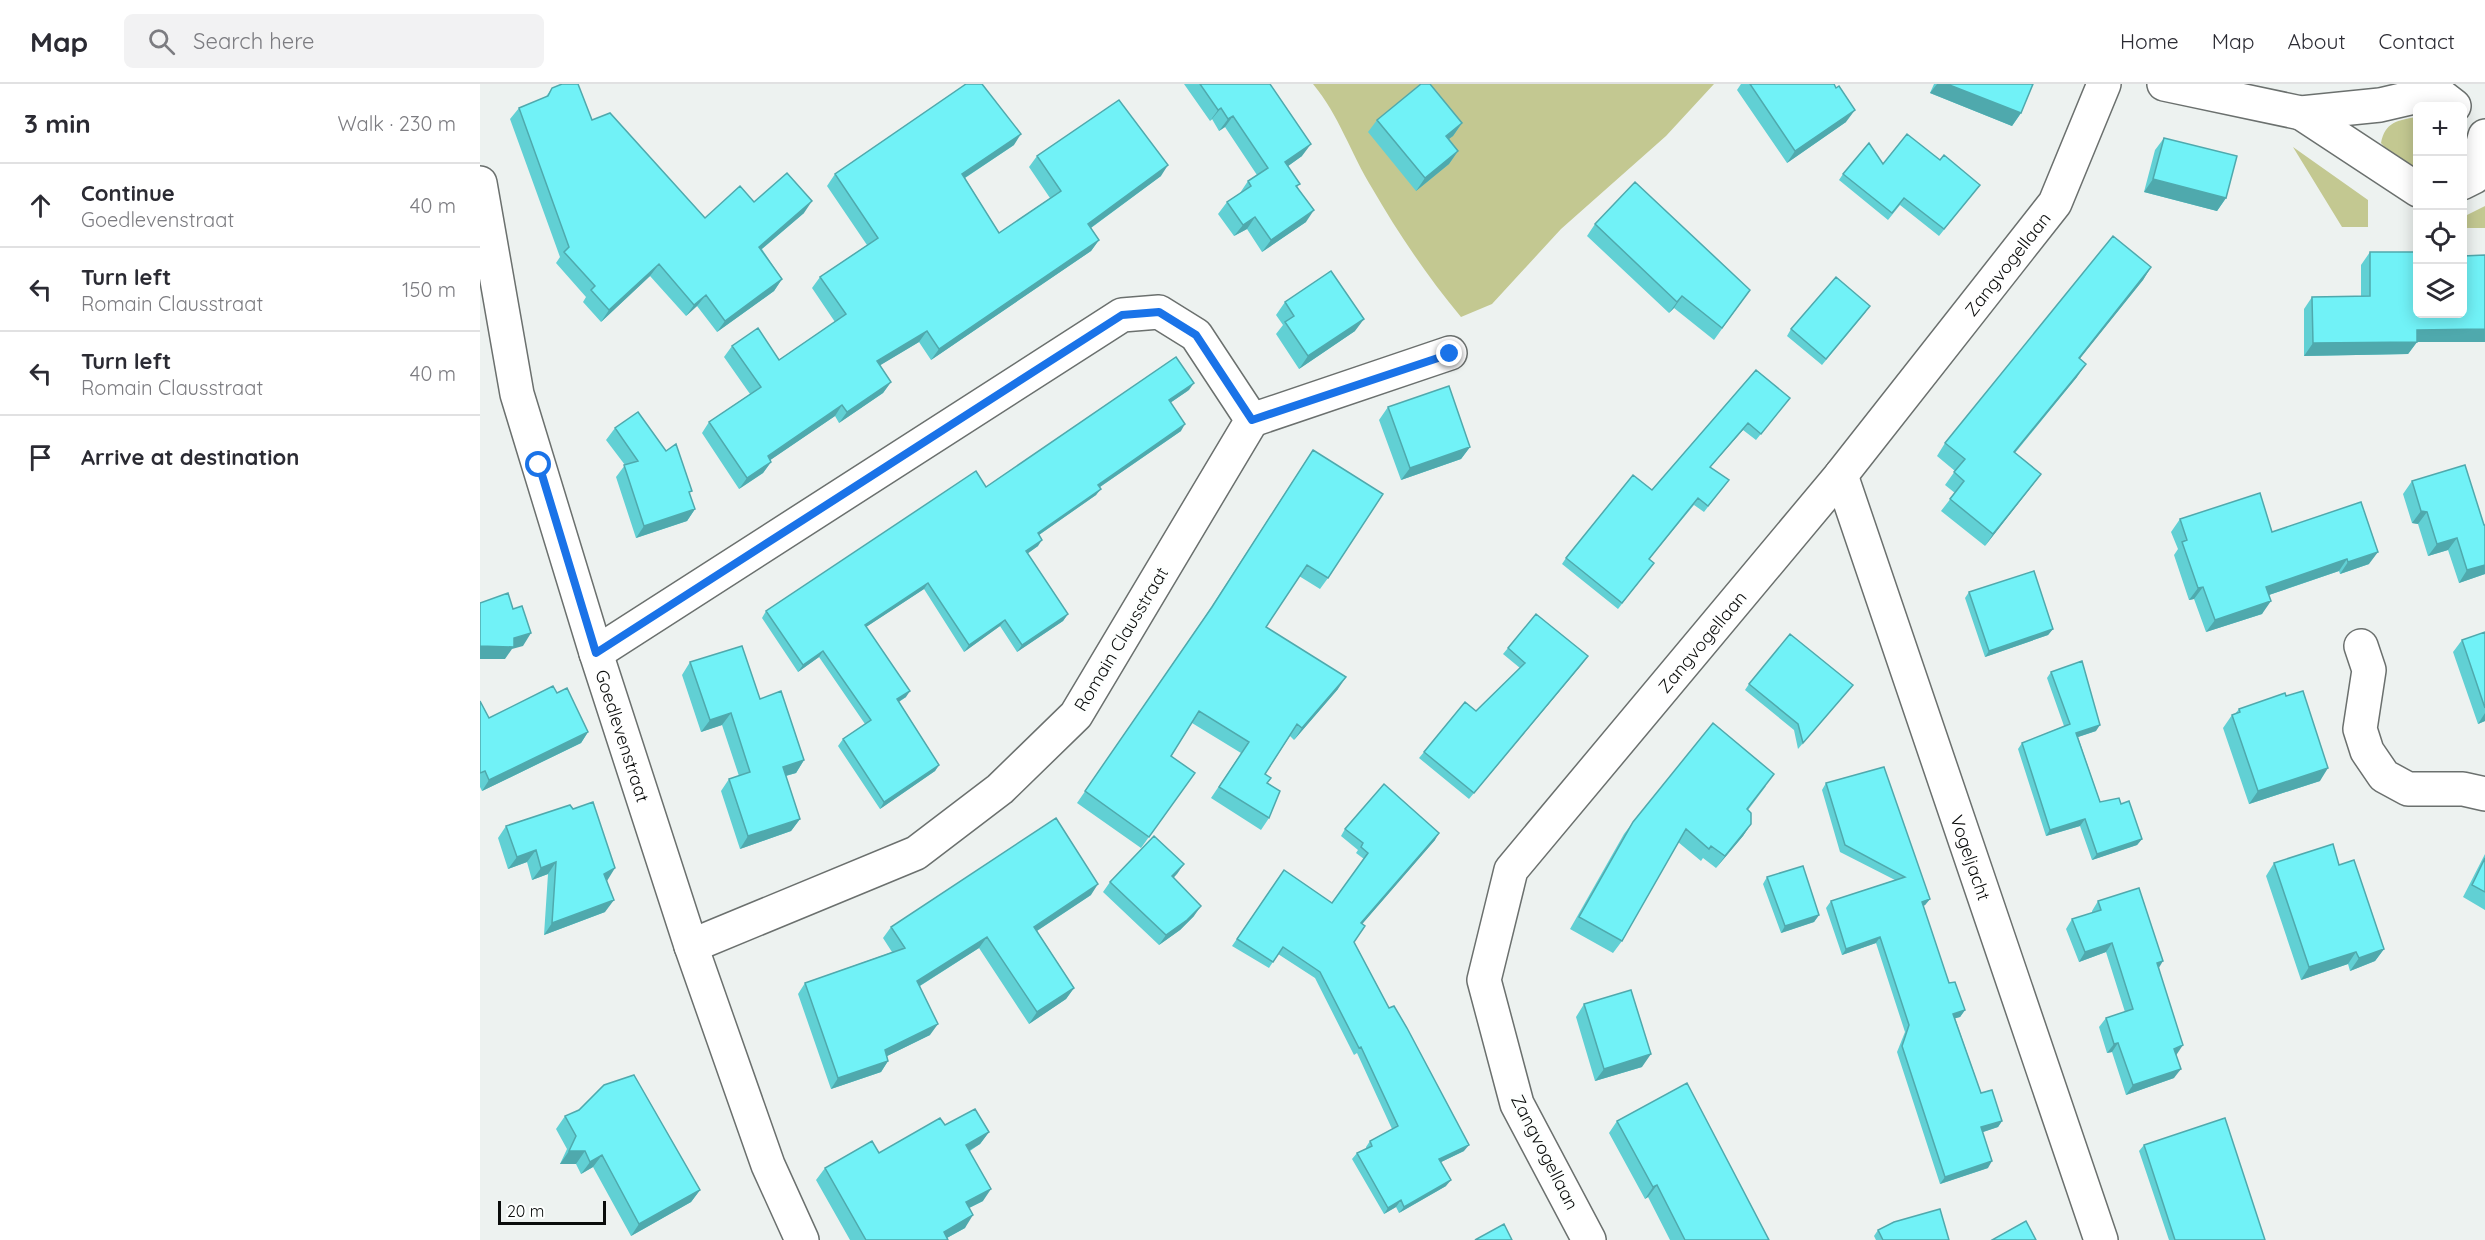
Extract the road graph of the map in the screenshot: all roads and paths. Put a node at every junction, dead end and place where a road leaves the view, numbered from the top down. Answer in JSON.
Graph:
{"nodes":[{"id":1,"x":2104,"y":84,"type":"edge"},
{"id":2,"x":2164,"y":84,"type":"edge"},
{"id":3,"x":2449,"y":102,"type":"edge"},
{"id":4,"x":2301,"y":113,"type":"junction"},
{"id":5,"x":2467,"y":118,"type":"edge"},
{"id":6,"x":2485,"y":134,"type":"edge"},
{"id":7,"x":2467,"y":181,"type":"edge"},
{"id":8,"x":480,"y":183,"type":"edge"},
{"id":9,"x":2413,"y":187,"type":"edge"},
{"id":10,"x":1450,"y":354,"type":"dead end"},
{"id":11,"x":1252,"y":420,"type":"junction"},
{"id":12,"x":1840,"y":475,"type":"junction"},
{"id":13,"x":2361,"y":646,"type":"dead end"},
{"id":14,"x":596,"y":653,"type":"junction"},
{"id":15,"x":2485,"y":794,"type":"edge"},
{"id":16,"x":691,"y":945,"type":"junction"},
{"id":17,"x":802,"y":1240,"type":"edge"},
{"id":18,"x":1589,"y":1240,"type":"edge"},
{"id":19,"x":2101,"y":1240,"type":"edge"}],
"edges":[{"from":1,"to":12,"type":"street","name":"Zangvogellaan"},
{"from":2,"to":4,"type":"street"},
{"from":3,"to":4,"type":"street"},
{"from":4,"to":9,"type":"street"},
{"from":5,"to":6,"type":"street"},
{"from":6,"to":7,"type":"street"},
{"from":8,"to":14,"type":"street","name":"Goedlevenstraat"},
{"from":10,"to":11,"type":"street"},
{"from":11,"to":14,"type":"street"},
{"from":11,"to":16,"type":"street","name":"Romain Clausstraat"},
{"from":12,"to":18,"type":"street","name":"Zangvogellaan"},
{"from":12,"to":19,"type":"street","name":"Vogeljacht"},
{"from":13,"to":15,"type":"street"},
{"from":14,"to":16,"type":"street","name":"Goedlevenstraat"},
{"from":16,"to":17,"type":"street","name":"Goedlevenstraat"}]}
